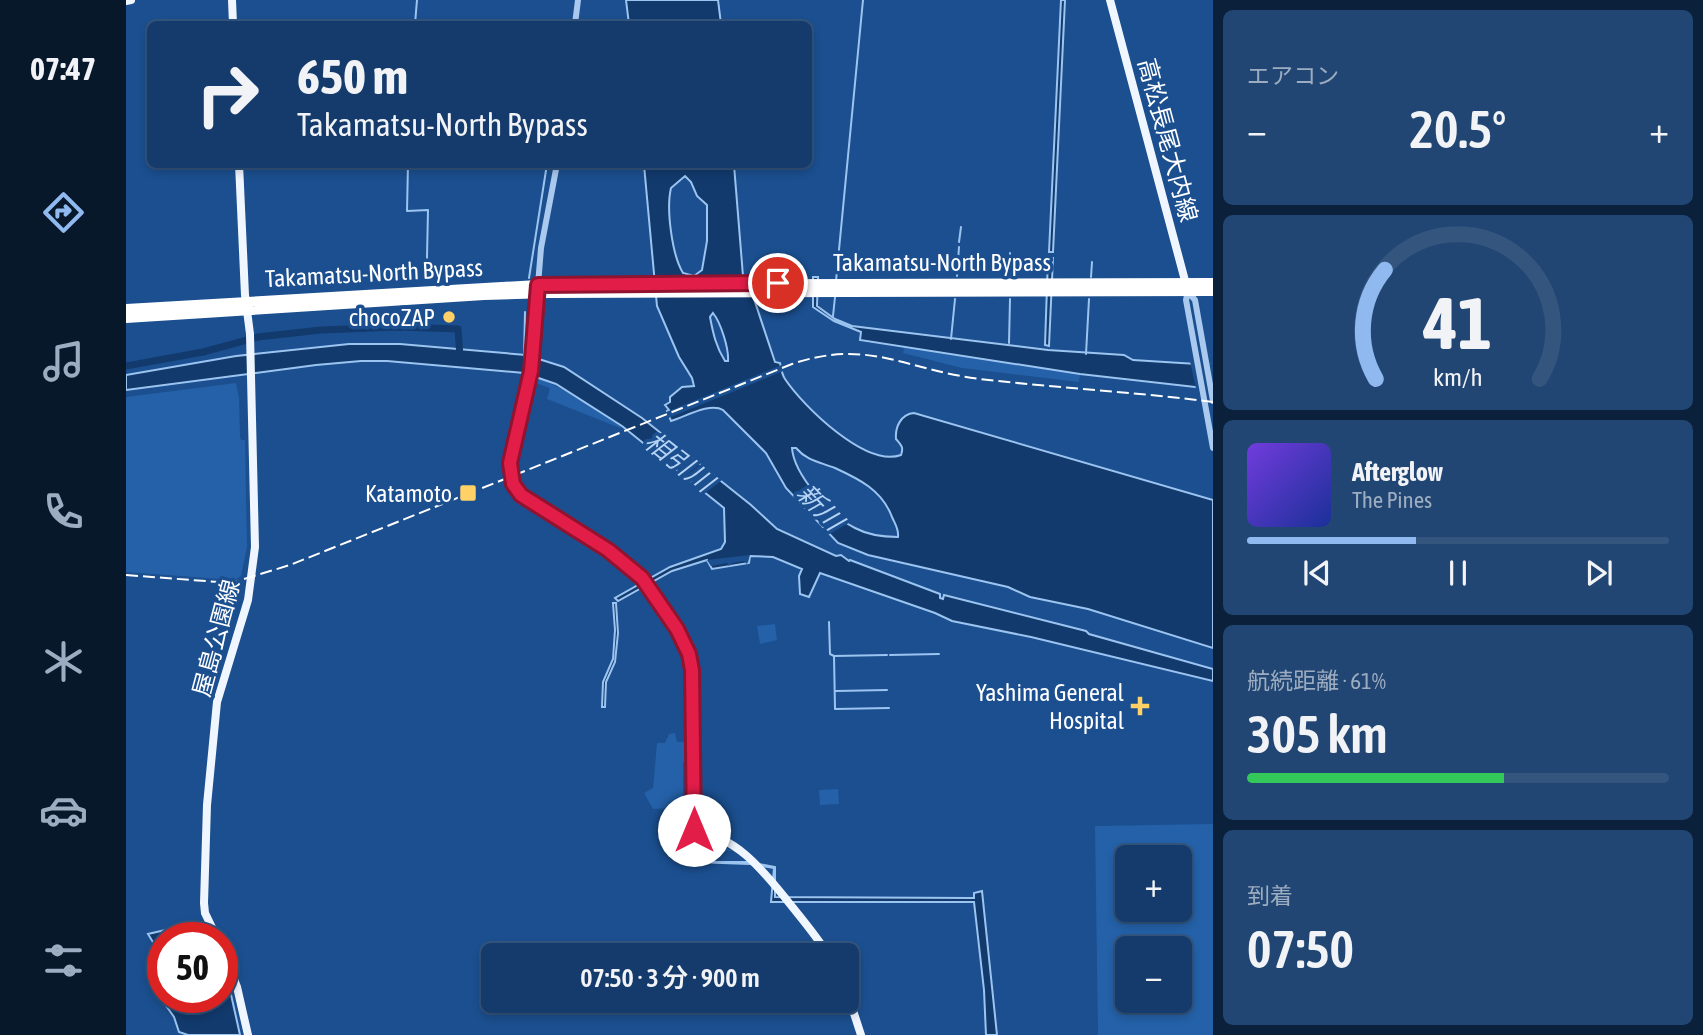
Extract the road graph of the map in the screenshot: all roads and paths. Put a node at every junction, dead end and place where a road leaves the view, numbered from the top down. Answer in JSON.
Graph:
{"nodes":[{"id":1,"x":131,"y":0,"type":"edge"},
{"id":2,"x":232,"y":0,"type":"edge"},
{"id":3,"x":578,"y":0,"type":"edge"},
{"id":4,"x":1110,"y":0,"type":"edge"},
{"id":5,"x":126,"y":1,"type":"edge"},
{"id":6,"x":233,"y":21,"type":"edge"},
{"id":7,"x":575,"y":21,"type":"edge"},
{"id":8,"x":239,"y":168,"type":"edge"},
{"id":9,"x":556,"y":168,"type":"edge"},
{"id":10,"x":1213,"y":283,"type":"edge"},
{"id":11,"x":1187,"y":287,"type":"junction"},
{"id":12,"x":538,"y":289,"type":"junction"},
{"id":13,"x":645,"y":289,"type":"junction"},
{"id":14,"x":1213,"y":291,"type":"edge"},
{"id":15,"x":247,"y":306,"type":"junction"},
{"id":16,"x":126,"y":309,"type":"edge"},
{"id":17,"x":126,"y":318,"type":"edge"},
{"id":18,"x":1213,"y":401,"type":"edge"},
{"id":19,"x":1213,"y":448,"type":"edge"},
{"id":20,"x":209,"y":922,"type":"edge"},
{"id":21,"x":820,"y":943,"type":"edge"},
{"id":22,"x":238,"y":994,"type":"edge"},
{"id":23,"x":854,"y":1013,"type":"edge"},
{"id":24,"x":248,"y":1035,"type":"edge"},
{"id":25,"x":861,"y":1035,"type":"edge"}],
"edges":[{"from":1,"to":5,"type":"main road"},
{"from":2,"to":6,"type":"main road"},
{"from":3,"to":7,"type":"street"},
{"from":4,"to":11,"type":"main road","name":"高松長尾大内線"},
{"from":8,"to":15,"type":"main road","name":"屋島公園線"},
{"from":9,"to":12,"type":"street"},
{"from":10,"to":11,"type":"highway","name":"Takamatsu-North Bypass"},
{"from":11,"to":13,"type":"highway","name":"Takamatsu-North Bypass"},
{"from":11,"to":13,"type":"highway","name":"Takamatsu-North Bypass"},
{"from":11,"to":14,"type":"highway","name":"Takamatsu-North Bypass"},
{"from":11,"to":18,"type":"street"},
{"from":11,"to":19,"type":"street"},
{"from":12,"to":13,"type":"highway","name":"Takamatsu-North Bypass"},
{"from":12,"to":15,"type":"highway","name":"Takamatsu-North Bypass"},
{"from":12,"to":21,"type":"main road"},
{"from":15,"to":16,"type":"highway","name":"Takamatsu-North Bypass"},
{"from":15,"to":17,"type":"highway","name":"Takamatsu-North Bypass"},
{"from":15,"to":20,"type":"main road","name":"屋島公園線"},
{"from":22,"to":24,"type":"main road"},
{"from":23,"to":25,"type":"main road"}]}
